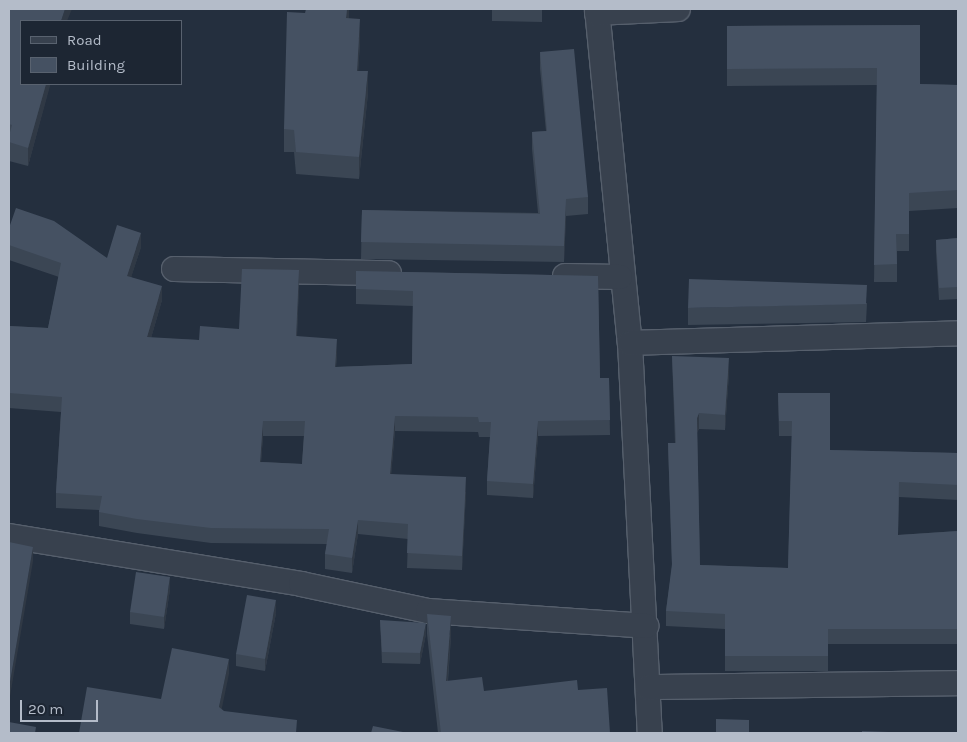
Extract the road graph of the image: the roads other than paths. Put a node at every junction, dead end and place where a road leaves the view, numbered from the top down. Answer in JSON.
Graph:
{"nodes":[{"id":1,"x":678,"y":9,"type":"edge"},
{"id":2,"x":597,"y":11,"type":"edge"},
{"id":3,"x":174,"y":268,"type":"dead end"},
{"id":4,"x":412,"y":273,"type":"edge"},
{"id":5,"x":541,"y":276,"type":"edge"},
{"id":6,"x":620,"y":277,"type":"junction"},
{"id":7,"x":958,"y":333,"type":"edge"},
{"id":8,"x":630,"y":343,"type":"junction"},
{"id":9,"x":9,"y":536,"type":"edge"},
{"id":10,"x":646,"y":626,"type":"junction"},
{"id":11,"x":958,"y":683,"type":"edge"},
{"id":12,"x":648,"y":687,"type":"junction"},
{"id":13,"x":650,"y":733,"type":"edge"}],
"edges":[{"from":1,"to":2,"type":"street"},
{"from":2,"to":6,"type":"street"},
{"from":3,"to":4,"type":"street"},
{"from":5,"to":6,"type":"street"},
{"from":6,"to":8,"type":"street"},
{"from":7,"to":8,"type":"street"},
{"from":8,"to":10,"type":"street"},
{"from":9,"to":10,"type":"street"},
{"from":10,"to":12,"type":"street"},
{"from":11,"to":12,"type":"street"},
{"from":12,"to":13,"type":"street"}]}
